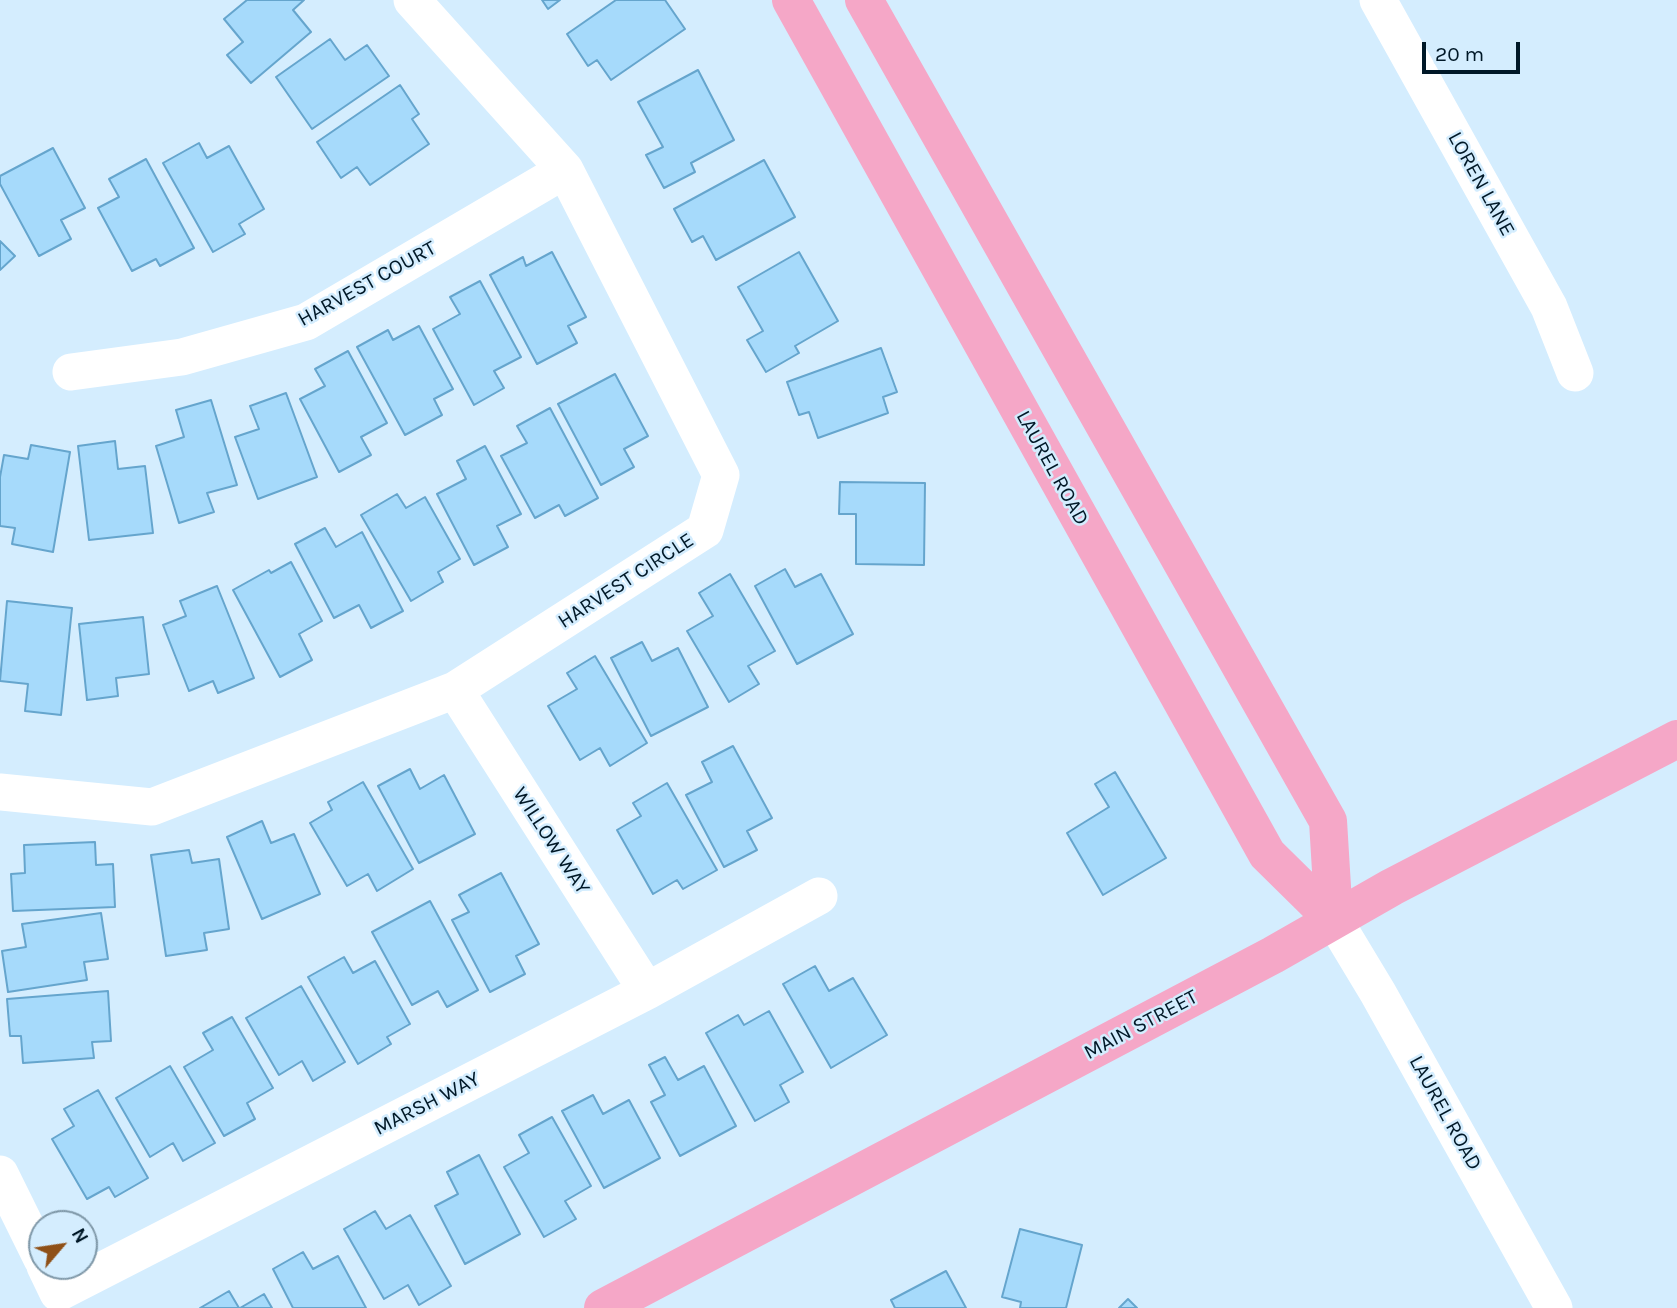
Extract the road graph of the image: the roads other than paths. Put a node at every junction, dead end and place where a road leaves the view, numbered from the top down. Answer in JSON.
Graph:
{"nodes":[{"id":1,"x":412,"y":0,"type":"edge"},
{"id":2,"x":791,"y":0,"type":"edge"},
{"id":3,"x":864,"y":0,"type":"edge"},
{"id":4,"x":1378,"y":0,"type":"edge"},
{"id":5,"x":565,"y":170,"type":"junction"},
{"id":6,"x":71,"y":372,"type":"dead end"},
{"id":7,"x":1575,"y":373,"type":"dead end"},
{"id":8,"x":455,"y":690,"type":"junction"},
{"id":9,"x":1677,"y":739,"type":"edge"},
{"id":10,"x":0,"y":792,"type":"edge"},
{"id":11,"x":819,"y":896,"type":"dead end"},
{"id":12,"x":1334,"y":920,"type":"junction"},
{"id":13,"x":647,"y":991,"type":"junction"},
{"id":14,"x":0,"y":1174,"type":"edge"},
{"id":15,"x":28,"y":1231,"type":"edge"},
{"id":16,"x":98,"y":1272,"type":"edge"},
{"id":17,"x":52,"y":1280,"type":"edge"},
{"id":18,"x":83,"y":1280,"type":"edge"},
{"id":19,"x":604,"y":1308,"type":"edge"},
{"id":20,"x":1554,"y":1308,"type":"edge"}],
"edges":[{"from":1,"to":5,"type":"street","name":"HARVEST CIRCLE"},
{"from":2,"to":12,"type":"main road","name":"LAUREL ROAD"},
{"from":3,"to":12,"type":"main road","name":"LAUREL ROAD"},
{"from":4,"to":7,"type":"street","name":"LOREN LANE"},
{"from":5,"to":6,"type":"street","name":"HARVEST COURT"},
{"from":5,"to":8,"type":"street","name":"HARVEST CIRCLE"},
{"from":8,"to":10,"type":"street","name":"HARVEST CIRCLE"},
{"from":8,"to":13,"type":"street","name":"WILLOW WAY"},
{"from":9,"to":12,"type":"main road","name":"MAIN STREET"},
{"from":11,"to":13,"type":"street","name":"MARSH WAY"},
{"from":12,"to":19,"type":"main road","name":"MAIN STREET"},
{"from":12,"to":20,"type":"street","name":"LAUREL ROAD"},
{"from":13,"to":16,"type":"street","name":"MARSH WAY"},
{"from":14,"to":15,"type":"street"},
{"from":17,"to":18,"type":"street","name":"MARSH WAY"}]}
